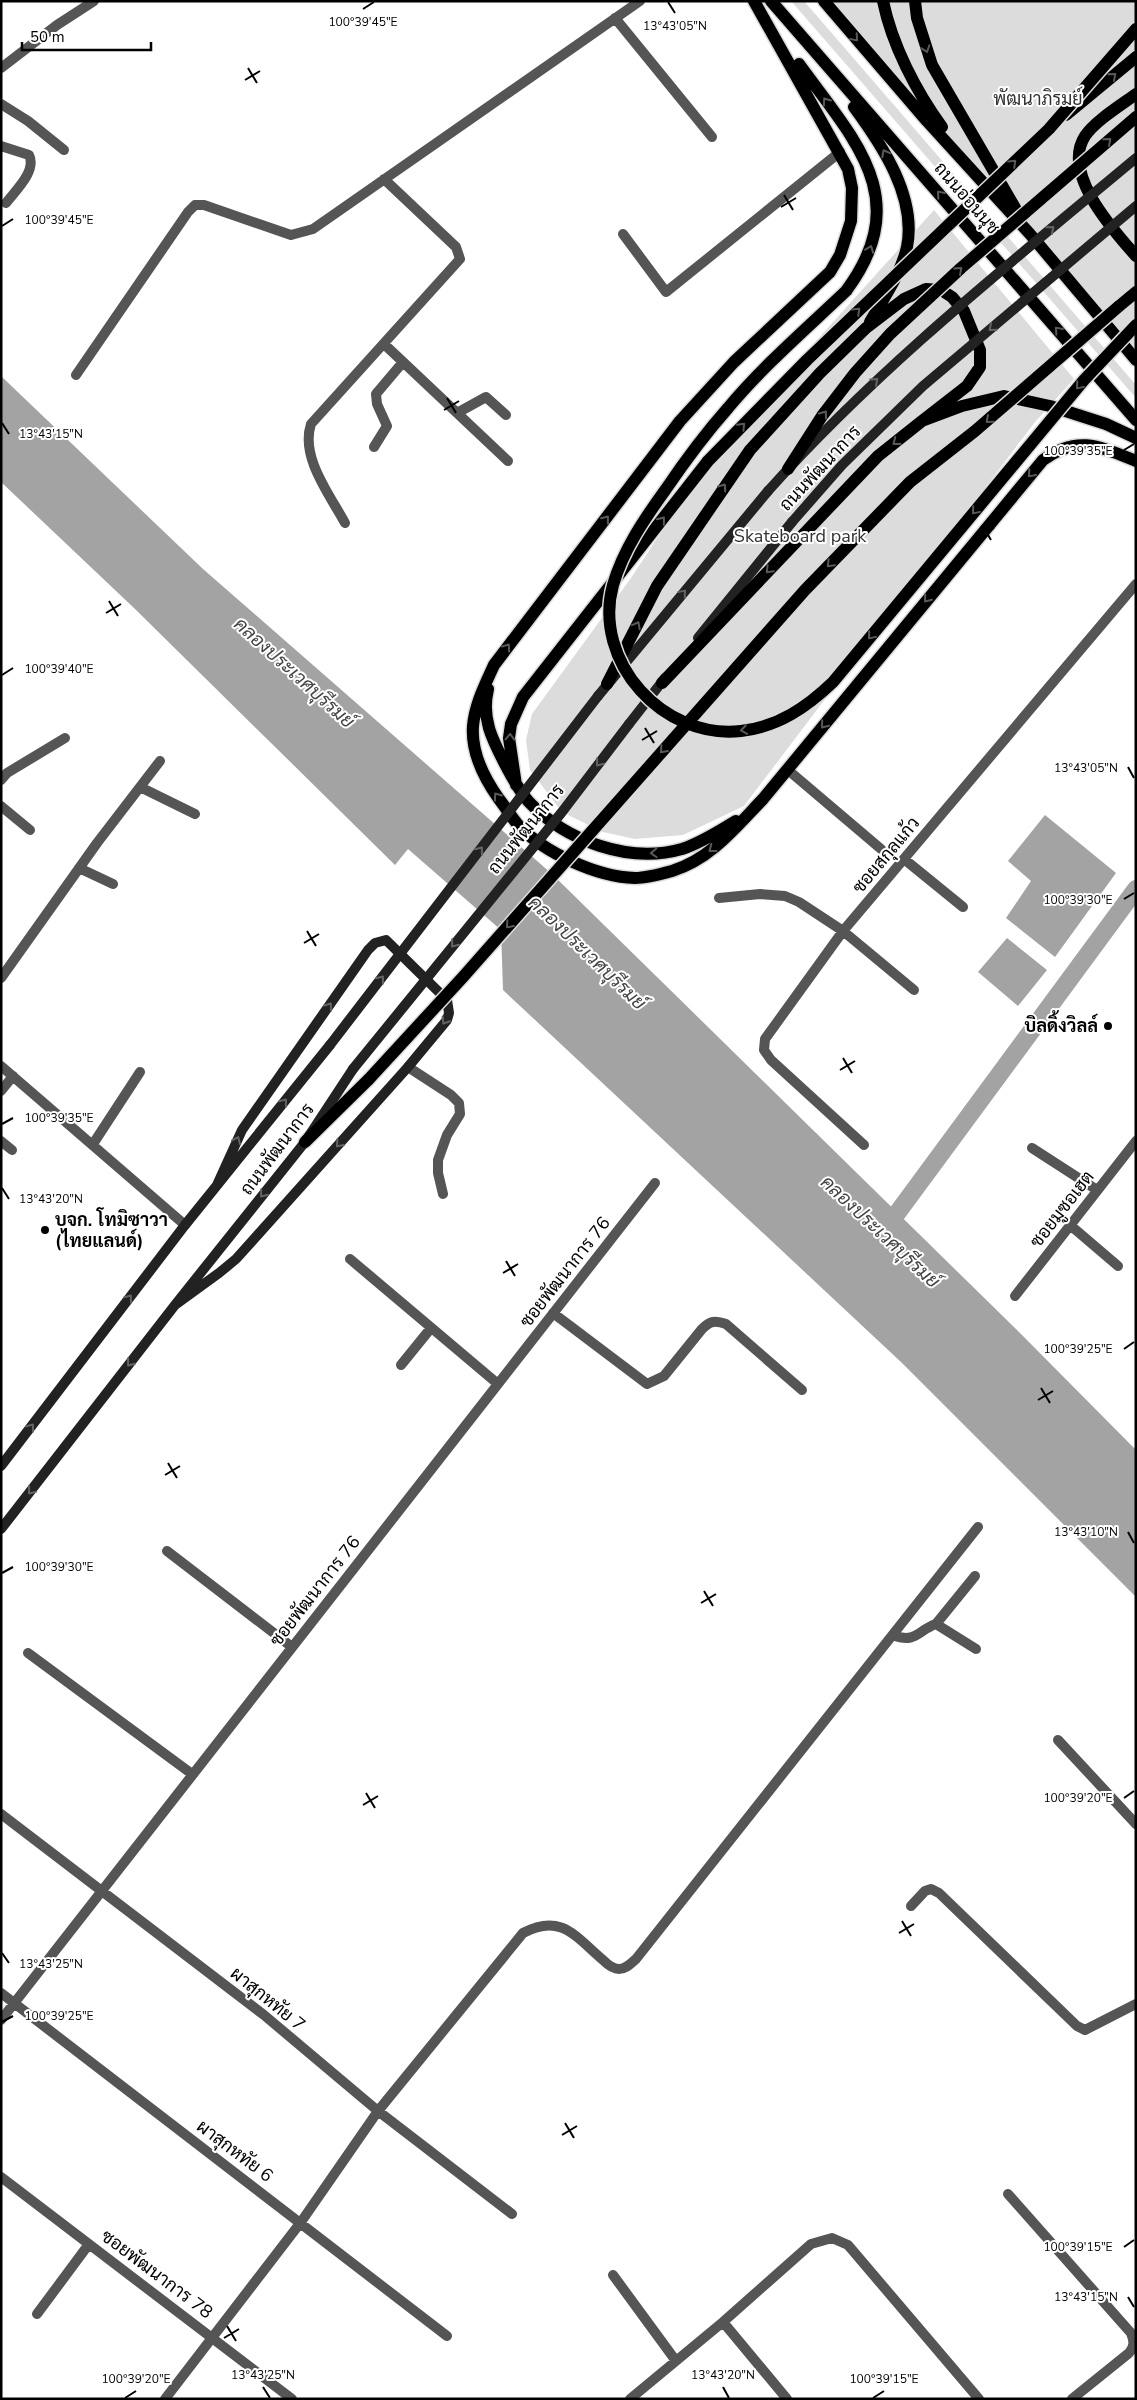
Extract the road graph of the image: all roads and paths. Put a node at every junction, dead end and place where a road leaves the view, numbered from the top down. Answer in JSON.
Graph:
{"nodes":[{"id":1,"x":94,"y":1,"type":"edge"},
{"id":2,"x":640,"y":1,"type":"edge"},
{"id":3,"x":754,"y":1,"type":"edge"},
{"id":4,"x":771,"y":1,"type":"edge"},
{"id":5,"x":824,"y":1,"type":"edge"},
{"id":6,"x":882,"y":1,"type":"edge"},
{"id":7,"x":916,"y":1,"type":"edge"},
{"id":8,"x":615,"y":18,"type":"junction"},
{"id":9,"x":766,"y":19,"type":"junction"},
{"id":10,"x":789,"y":22,"type":"junction"},
{"id":11,"x":1136,"y":29,"type":"edge"},
{"id":12,"x":1136,"y":57,"type":"edge"},
{"id":13,"x":1,"y":68,"type":"edge"},
{"id":14,"x":1136,"y":94,"type":"edge"},
{"id":15,"x":1,"y":104,"type":"edge"},
{"id":16,"x":1136,"y":117,"type":"edge"},
{"id":17,"x":1049,"y":129,"type":"junction"},
{"id":18,"x":712,"y":137,"type":"dead end"},
{"id":19,"x":1,"y":146,"type":"edge"},
{"id":20,"x":64,"y":150,"type":"dead end"},
{"id":21,"x":840,"y":152,"type":"junction"},
{"id":22,"x":1136,"y":158,"type":"edge"},
{"id":23,"x":976,"y":174,"type":"junction"},
{"id":24,"x":384,"y":179,"type":"junction"},
{"id":25,"x":6,"y":203,"type":"dead end"},
{"id":26,"x":1136,"y":206,"type":"edge"},
{"id":27,"x":623,"y":234,"type":"dead end"},
{"id":28,"x":1030,"y":234,"type":"junction"},
{"id":29,"x":1136,"y":256,"type":"edge"},
{"id":30,"x":1136,"y":292,"type":"edge"},
{"id":31,"x":1136,"y":325,"type":"edge"},
{"id":32,"x":866,"y":328,"type":"junction"},
{"id":33,"x":384,"y":344,"type":"junction"},
{"id":34,"x":1136,"y":360,"type":"edge"},
{"id":35,"x":403,"y":362,"type":"junction"},
{"id":36,"x":76,"y":375,"type":"dead end"},
{"id":37,"x":457,"y":413,"type":"junction"},
{"id":38,"x":506,"y":415,"type":"dead end"},
{"id":39,"x":1136,"y":420,"type":"edge"},
{"id":40,"x":922,"y":421,"type":"junction"},
{"id":41,"x":1136,"y":438,"type":"edge"},
{"id":42,"x":374,"y":447,"type":"dead end"},
{"id":43,"x":1136,"y":460,"type":"edge"},
{"id":44,"x":508,"y":461,"type":"dead end"},
{"id":45,"x":788,"y":469,"type":"junction"},
{"id":46,"x":345,"y":523,"type":"dead end"},
{"id":47,"x":1136,"y":584,"type":"edge"},
{"id":48,"x":494,"y":665,"type":"junction"},
{"id":49,"x":662,"y":683,"type":"junction"},
{"id":50,"x":607,"y":684,"type":"junction"},
{"id":51,"x":66,"y":738,"type":"dead end"},
{"id":52,"x":160,"y":761,"type":"dead end"},
{"id":53,"x":788,"y":770,"type":"junction"},
{"id":54,"x":1,"y":780,"type":"edge"},
{"id":55,"x":516,"y":785,"type":"junction"},
{"id":56,"x":140,"y":788,"type":"junction"},
{"id":57,"x":1,"y":806,"type":"edge"},
{"id":58,"x":195,"y":814,"type":"dead end"},
{"id":59,"x":747,"y":816,"type":"junction"},
{"id":60,"x":30,"y":830,"type":"dead end"},
{"id":61,"x":882,"y":850,"type":"dead end"},
{"id":62,"x":904,"y":859,"type":"junction"},
{"id":63,"x":79,"y":868,"type":"junction"},
{"id":64,"x":114,"y":884,"type":"dead end"},
{"id":65,"x":719,"y":898,"type":"dead end"},
{"id":66,"x":962,"y":907,"type":"dead end"},
{"id":67,"x":843,"y":931,"type":"junction"},
{"id":68,"x":1,"y":978,"type":"edge"},
{"id":69,"x":914,"y":990,"type":"dead end"},
{"id":70,"x":1,"y":1066,"type":"edge"},
{"id":71,"x":408,"y":1066,"type":"junction"},
{"id":72,"x":140,"y":1072,"type":"dead end"},
{"id":73,"x":13,"y":1076,"type":"junction"},
{"id":74,"x":1,"y":1091,"type":"edge"},
{"id":75,"x":1,"y":1141,"type":"edge"},
{"id":76,"x":1136,"y":1141,"type":"edge"},
{"id":77,"x":305,"y":1142,"type":"junction"},
{"id":78,"x":93,"y":1144,"type":"junction"},
{"id":79,"x":864,"y":1145,"type":"dead end"},
{"id":80,"x":1032,"y":1148,"type":"dead end"},
{"id":81,"x":12,"y":1150,"type":"dead end"},
{"id":82,"x":655,"y":1183,"type":"dead end"},
{"id":83,"x":217,"y":1184,"type":"junction"},
{"id":84,"x":1097,"y":1190,"type":"junction"},
{"id":85,"x":443,"y":1194,"type":"dead end"},
{"id":86,"x":185,"y":1225,"type":"junction"},
{"id":87,"x":1070,"y":1225,"type":"junction"},
{"id":88,"x":350,"y":1259,"type":"dead end"},
{"id":89,"x":1118,"y":1266,"type":"dead end"},
{"id":90,"x":1015,"y":1296,"type":"dead end"},
{"id":91,"x":175,"y":1305,"type":"junction"},
{"id":92,"x":553,"y":1313,"type":"junction"},
{"id":93,"x":431,"y":1328,"type":"junction"},
{"id":94,"x":401,"y":1365,"type":"dead end"},
{"id":95,"x":498,"y":1384,"type":"junction"},
{"id":96,"x":802,"y":1390,"type":"dead end"},
{"id":97,"x":1,"y":1466,"type":"edge"},
{"id":98,"x":1,"y":1528,"type":"edge"},
{"id":99,"x":978,"y":1528,"type":"dead end"},
{"id":100,"x":167,"y":1551,"type":"dead end"},
{"id":101,"x":975,"y":1576,"type":"dead end"},
{"id":102,"x":936,"y":1624,"type":"junction"},
{"id":103,"x":893,"y":1635,"type":"junction"},
{"id":104,"x":292,"y":1647,"type":"junction"},
{"id":105,"x":976,"y":1648,"type":"dead end"},
{"id":106,"x":28,"y":1653,"type":"dead end"},
{"id":107,"x":1058,"y":1740,"type":"dead end"},
{"id":108,"x":192,"y":1774,"type":"junction"},
{"id":109,"x":1,"y":1814,"type":"edge"},
{"id":110,"x":1136,"y":1824,"type":"edge"},
{"id":111,"x":102,"y":1892,"type":"junction"},
{"id":112,"x":911,"y":1906,"type":"dead end"},
{"id":113,"x":1,"y":1993,"type":"edge"},
{"id":114,"x":14,"y":2003,"type":"junction"},
{"id":115,"x":1136,"y":2004,"type":"edge"},
{"id":116,"x":1,"y":2020,"type":"edge"},
{"id":117,"x":378,"y":2111,"type":"junction"},
{"id":118,"x":1,"y":2177,"type":"edge"},
{"id":119,"x":1008,"y":2194,"type":"dead end"},
{"id":120,"x":512,"y":2214,"type":"dead end"},
{"id":121,"x":301,"y":2222,"type":"junction"},
{"id":122,"x":89,"y":2244,"type":"junction"},
{"id":123,"x":613,"y":2275,"type":"dead end"},
{"id":124,"x":37,"y":2314,"type":"dead end"},
{"id":125,"x":724,"y":2322,"type":"junction"},
{"id":126,"x":447,"y":2336,"type":"dead end"},
{"id":127,"x":213,"y":2337,"type":"junction"},
{"id":128,"x":676,"y":2361,"type":"junction"},
{"id":129,"x":165,"y":2399,"type":"edge"},
{"id":130,"x":292,"y":2399,"type":"edge"},
{"id":131,"x":630,"y":2399,"type":"edge"},
{"id":132,"x":787,"y":2399,"type":"edge"},
{"id":133,"x":979,"y":2399,"type":"edge"},
{"id":134,"x":1072,"y":2399,"type":"edge"}],
"edges":[{"from":1,"to":13,"type":"street"},
{"from":2,"to":8,"type":"street"},
{"from":3,"to":9,"type":"main road"},
{"from":4,"to":10,"type":"main road","name":"ถนนอ่อนนุช"},
{"from":5,"to":23,"type":"main road","name":"ถนนอ่อนนุช","one_way":true},
{"from":6,"to":23,"type":"main road"},
{"from":7,"to":28,"type":"main road","one_way":true},
{"from":8,"to":18,"type":"street"},
{"from":8,"to":24,"type":"street"},
{"from":9,"to":21,"type":"main road"},
{"from":31,"to":9,"type":"main road","one_way":true,"bridge":true},
{"from":32,"to":10,"type":"main road","one_way":true},
{"from":39,"to":10,"type":"main road","name":"ถนนอ่อนนุช","one_way":true},
{"from":11,"to":17,"type":"main road","bridge":true},
{"from":17,"to":12,"type":"main road","one_way":true,"bridge":true},
{"from":14,"to":29,"type":"main road"},
{"from":15,"to":20,"type":"street"},
{"from":45,"to":16,"type":"main road","one_way":true,"bridge":true},
{"from":55,"to":17,"type":"main road","one_way":true,"bridge":true},
{"from":19,"to":25,"type":"street"},
{"from":21,"to":27,"type":"street"},
{"from":48,"to":21,"type":"main road","one_way":true},
{"from":45,"to":22,"type":"main road","name":"ถนนพัฒนาการ","one_way":true,"bridge":true},
{"from":23,"to":28,"type":"main road","name":"ถนนอ่อนนุช"},
{"from":24,"to":33,"type":"street"},
{"from":24,"to":36,"type":"street"},
{"from":26,"to":49,"type":"main road","name":"ถนนพัฒนาการ","one_way":true,"bridge":true},
{"from":28,"to":34,"type":"main road","name":"ถนนอ่อนนุช"},
{"from":30,"to":77,"type":"main road","one_way":true,"bridge":true},
{"from":32,"to":40,"type":"main road"},
{"from":50,"to":32,"type":"main road","one_way":true},
{"from":33,"to":35,"type":"street"},
{"from":33,"to":46,"type":"street"},
{"from":35,"to":37,"type":"street"},
{"from":35,"to":42,"type":"street"},
{"from":37,"to":38,"type":"street"},
{"from":37,"to":44,"type":"street"},
{"from":40,"to":41,"type":"main road"},
{"from":40,"to":49,"type":"main road","one_way":true},
{"from":43,"to":53,"type":"main road","one_way":true},
{"from":50,"to":45,"type":"main road","name":"ถนนพัฒนาการ","one_way":true,"bridge":true},
{"from":47,"to":62,"type":"street","name":"ซอยสกุลแก้ว"},
{"from":48,"to":55,"type":"main road"},
{"from":59,"to":48,"type":"main road","one_way":true},
{"from":49,"to":77,"type":"main road","name":"ถนนพัฒนาการ","one_way":true,"bridge":true},
{"from":83,"to":50,"type":"main road","name":"ถนนพัฒนาการ","one_way":true,"bridge":true},
{"from":51,"to":54,"type":"street"},
{"from":52,"to":56,"type":"street"},
{"from":53,"to":59,"type":"main road"},
{"from":53,"to":61,"type":"street"},
{"from":59,"to":55,"type":"main road","one_way":true},
{"from":56,"to":58,"type":"street"},
{"from":56,"to":63,"type":"street"},
{"from":57,"to":60,"type":"street"},
{"from":62,"to":66,"type":"street"},
{"from":62,"to":67,"type":"street","name":"ซอยสกุลแก้ว"},
{"from":63,"to":64,"type":"street"},
{"from":63,"to":68,"type":"street"},
{"from":65,"to":67,"type":"street"},
{"from":67,"to":69,"type":"street"},
{"from":67,"to":79,"type":"street","name":"ซอยสกุลแก้ว"},
{"from":70,"to":73,"type":"street"},
{"from":83,"to":71,"type":"main road","one_way":true},
{"from":71,"to":85,"type":"street"},
{"from":71,"to":91,"type":"main road","one_way":true},
{"from":72,"to":78,"type":"street"},
{"from":73,"to":74,"type":"street"},
{"from":73,"to":78,"type":"street"},
{"from":75,"to":81,"type":"street"},
{"from":76,"to":84,"type":"street","name":"ซอยมูซอเฮต"},
{"from":77,"to":91,"type":"main road","name":"ถนนพัฒนาการ","one_way":true},
{"from":78,"to":86,"type":"street"},
{"from":80,"to":84,"type":"street"},
{"from":82,"to":92,"type":"street","name":"ซอยพัฒนาการ 76"},
{"from":83,"to":86,"type":"main road","name":"ถนนพัฒนาการ"},
{"from":84,"to":87,"type":"street","name":"ซอยมูซอเฮต"},
{"from":97,"to":86,"type":"main road","name":"ถนนพัฒนาการ","one_way":true},
{"from":87,"to":89,"type":"street"},
{"from":87,"to":90,"type":"street","name":"ซอยมูซอเฮต"},
{"from":88,"to":93,"type":"street"},
{"from":91,"to":98,"type":"main road","name":"ถนนพัฒนาการ","one_way":true},
{"from":92,"to":95,"type":"street","name":"ซอยพัฒนาการ 76"},
{"from":92,"to":96,"type":"street"},
{"from":93,"to":94,"type":"street"},
{"from":93,"to":95,"type":"street"},
{"from":95,"to":104,"type":"street","name":"ซอยพัฒนาการ 76"},
{"from":99,"to":103,"type":"street"},
{"from":100,"to":104,"type":"street"},
{"from":101,"to":102,"type":"street"},
{"from":102,"to":103,"type":"street"},
{"from":102,"to":105,"type":"street"},
{"from":103,"to":117,"type":"street"},
{"from":104,"to":108,"type":"street","name":"ซอยพัฒนาการ 76"},
{"from":106,"to":108,"type":"street"},
{"from":107,"to":110,"type":"street"},
{"from":108,"to":111,"type":"street","name":"ซอยพัฒนาการ 76"},
{"from":109,"to":111,"type":"street","name":"ผาสุกหทัย 7"},
{"from":111,"to":114,"type":"street","name":"ซอยพัฒนาการ 76"},
{"from":111,"to":117,"type":"street","name":"ผาสุกหทัย 7"},
{"from":112,"to":115,"type":"street"},
{"from":113,"to":114,"type":"street","name":"ผาสุกหทัย 6"},
{"from":114,"to":116,"type":"street","name":"ซอยพัฒนาการ 76"},
{"from":114,"to":121,"type":"street","name":"ผาสุกหทัย 6"},
{"from":117,"to":120,"type":"street","name":"ผาสุกหทัย 7"},
{"from":117,"to":121,"type":"street"},
{"from":118,"to":122,"type":"street","name":"ซอยพัฒนาการ 78"},
{"from":119,"to":134,"type":"street"},
{"from":121,"to":126,"type":"street","name":"ผาสุกหทัย 6"},
{"from":121,"to":127,"type":"street"},
{"from":122,"to":124,"type":"street"},
{"from":122,"to":127,"type":"street","name":"ซอยพัฒนาการ 78"},
{"from":123,"to":128,"type":"street"},
{"from":125,"to":128,"type":"street"},
{"from":125,"to":132,"type":"street"},
{"from":125,"to":133,"type":"street"},
{"from":127,"to":129,"type":"street"},
{"from":127,"to":130,"type":"street","name":"ซอยพัฒนาการ 78"},
{"from":128,"to":131,"type":"street"}]}
